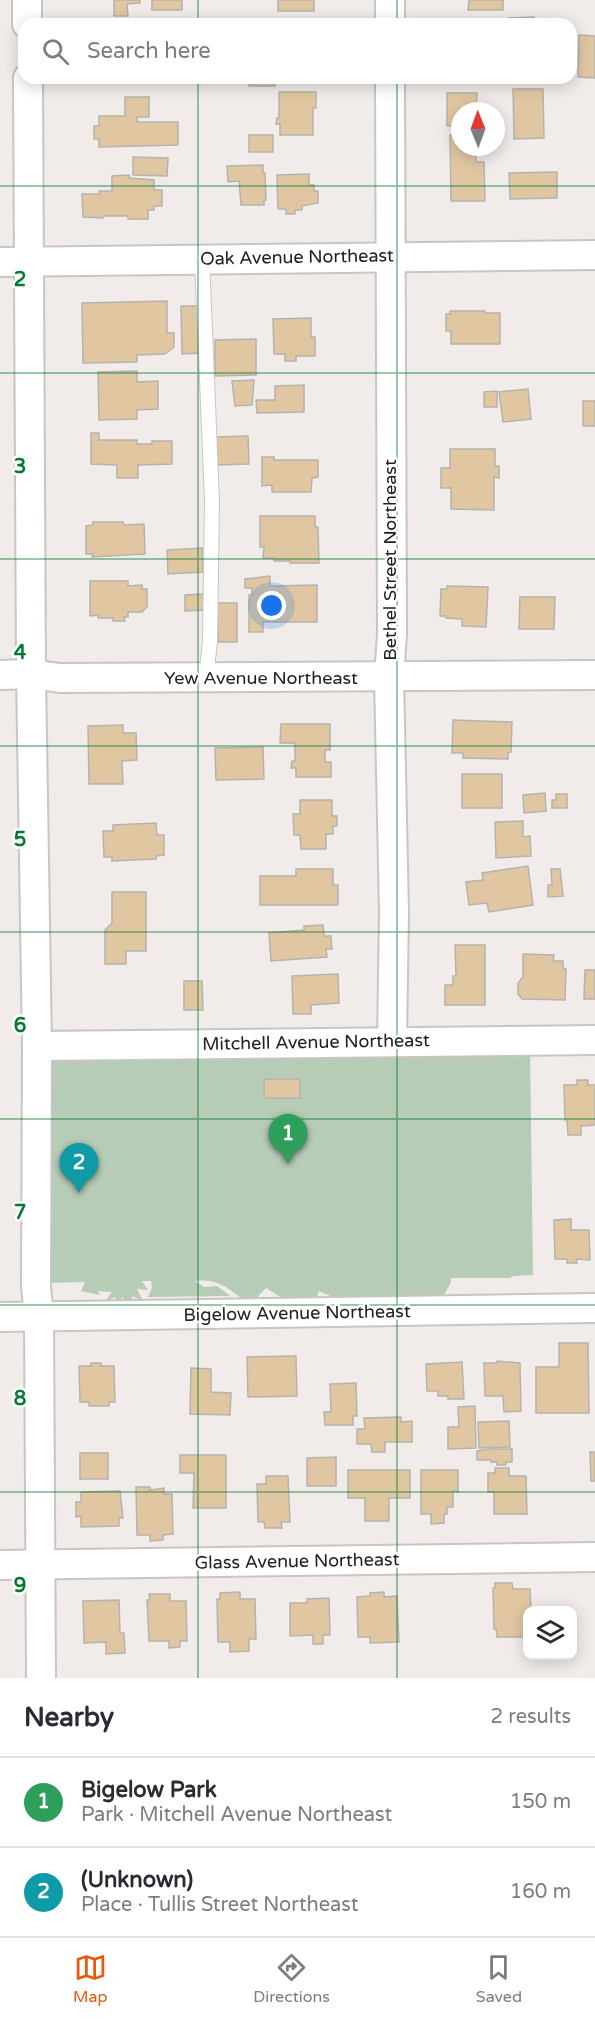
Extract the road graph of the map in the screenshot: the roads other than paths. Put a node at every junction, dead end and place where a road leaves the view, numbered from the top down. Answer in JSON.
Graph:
{"nodes":[{"id":1,"x":27,"y":0,"type":"edge"},
{"id":2,"x":390,"y":0,"type":"edge"},
{"id":3,"x":27,"y":18,"type":"edge"},
{"id":4,"x":390,"y":18,"type":"edge"},
{"id":5,"x":28,"y":84,"type":"edge"},
{"id":6,"x":390,"y":84,"type":"edge"},
{"id":7,"x":595,"y":255,"type":"edge"},
{"id":8,"x":389,"y":257,"type":"junction"},
{"id":9,"x":202,"y":258,"type":"junction"},
{"id":10,"x":0,"y":262,"type":"edge"},
{"id":11,"x":28,"y":262,"type":"junction"},
{"id":12,"x":31,"y":674,"type":"junction"},
{"id":13,"x":0,"y":675,"type":"edge"},
{"id":14,"x":595,"y":675,"type":"edge"},
{"id":15,"x":389,"y":677,"type":"junction"},
{"id":16,"x":206,"y":678,"type":"junction"},
{"id":17,"x":595,"y":1040,"type":"edge"},
{"id":18,"x":392,"y":1041,"type":"junction"},
{"id":19,"x":38,"y":1046,"type":"junction"},
{"id":20,"x":595,"y":1308,"type":"edge"},
{"id":21,"x":0,"y":1317,"type":"edge"},
{"id":22,"x":39,"y":1317,"type":"junction"},
{"id":23,"x":595,"y":1557,"type":"edge"},
{"id":24,"x":39,"y":1564,"type":"junction"},
{"id":25,"x":0,"y":1565,"type":"edge"},
{"id":26,"x":41,"y":1678,"type":"edge"}],
"edges":[{"from":1,"to":3,"type":"street"},
{"from":2,"to":4,"type":"street"},
{"from":5,"to":11,"type":"street"},
{"from":6,"to":8,"type":"street","name":"Bethel Street Northeast"},
{"from":7,"to":8,"type":"street","name":"Oak Avenue Northeast"},
{"from":8,"to":9,"type":"street","name":"Oak Avenue Northeast"},
{"from":8,"to":15,"type":"street","name":"Bethel Street Northeast"},
{"from":9,"to":11,"type":"street","name":"Oak Avenue Northeast"},
{"from":9,"to":16,"type":"lane"},
{"from":10,"to":11,"type":"street","name":"Oak Avenue Northeast"},
{"from":11,"to":12,"type":"street"},
{"from":12,"to":13,"type":"street","name":"Yew Avenue Northeast"},
{"from":12,"to":16,"type":"street","name":"Yew Avenue Northeast"},
{"from":12,"to":19,"type":"street"},
{"from":14,"to":15,"type":"street","name":"Yew Avenue Northeast"},
{"from":15,"to":16,"type":"street","name":"Yew Avenue Northeast"},
{"from":15,"to":18,"type":"street","name":"Bethel Street Northeast"},
{"from":17,"to":18,"type":"street","name":"Mitchell Avenue Northeast"},
{"from":18,"to":19,"type":"street","name":"Mitchell Avenue Northeast"},
{"from":19,"to":22,"type":"street"},
{"from":20,"to":22,"type":"street","name":"Bigelow Avenue Northeast"},
{"from":21,"to":22,"type":"street","name":"Bigelow Avenue Northeast"},
{"from":22,"to":24,"type":"street"},
{"from":23,"to":24,"type":"street","name":"Glass Avenue Northeast"},
{"from":24,"to":25,"type":"street","name":"Glass Avenue Northeast"},
{"from":24,"to":26,"type":"street"}]}
